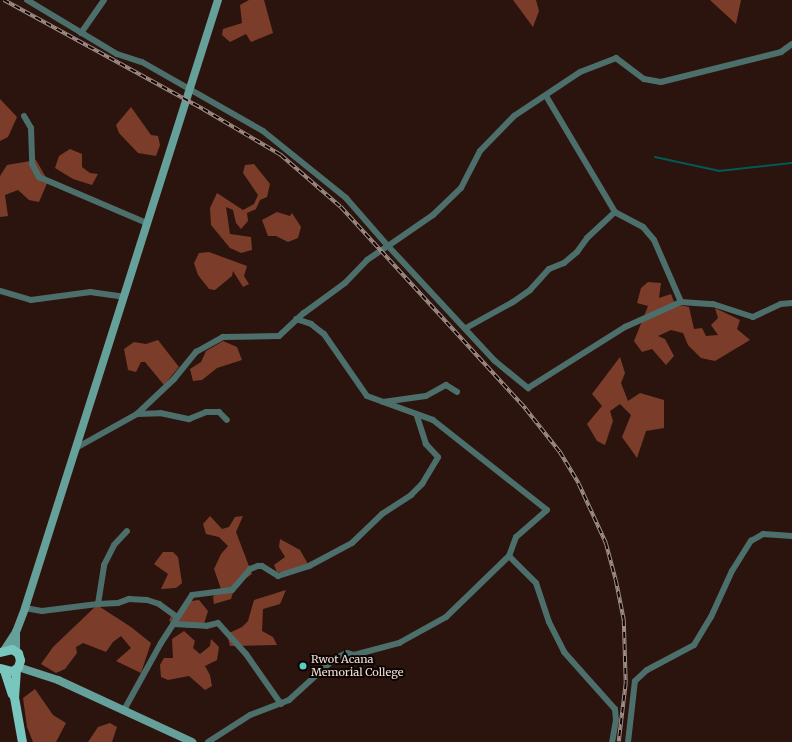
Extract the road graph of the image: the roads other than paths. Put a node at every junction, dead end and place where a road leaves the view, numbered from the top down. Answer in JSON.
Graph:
{"nodes":[{"id":1,"x":27,"y":0,"type":"edge"},
{"id":2,"x":104,"y":0,"type":"edge"},
{"id":3,"x":218,"y":0,"type":"edge"},
{"id":4,"x":81,"y":33,"type":"junction"},
{"id":5,"x":792,"y":44,"type":"edge"},
{"id":6,"x":192,"y":89,"type":"junction"},
{"id":7,"x":546,"y":96,"type":"junction"},
{"id":8,"x":24,"y":116,"type":"dead end"},
{"id":9,"x":615,"y":212,"type":"junction"},
{"id":10,"x":147,"y":223,"type":"junction"},
{"id":11,"x":388,"y":246,"type":"junction"},
{"id":12,"x":0,"y":291,"type":"edge"},
{"id":13,"x":124,"y":297,"type":"junction"},
{"id":14,"x":680,"y":302,"type":"junction"},
{"id":15,"x":792,"y":303,"type":"edge"},
{"id":16,"x":296,"y":319,"type":"junction"},
{"id":17,"x":466,"y":328,"type":"junction"},
{"id":18,"x":457,"y":392,"type":"dead end"},
{"id":19,"x":382,"y":403,"type":"junction"},
{"id":20,"x":137,"y":414,"type":"junction"},
{"id":21,"x":417,"y":416,"type":"junction"},
{"id":22,"x":227,"y":420,"type":"dead end"},
{"id":23,"x":76,"y":448,"type":"junction"},
{"id":24,"x":127,"y":531,"type":"dead end"},
{"id":25,"x":792,"y":536,"type":"edge"},
{"id":26,"x":509,"y":556,"type":"junction"},
{"id":27,"x":98,"y":604,"type":"junction"},
{"id":28,"x":25,"y":608,"type":"junction"},
{"id":29,"x":177,"y":617,"type":"junction"},
{"id":30,"x":173,"y":624,"type":"junction"},
{"id":31,"x":16,"y":632,"type":"junction"},
{"id":32,"x":1,"y":651,"type":"edge"},
{"id":33,"x":18,"y":661,"type":"junction"},
{"id":34,"x":2,"y":669,"type":"edge"},
{"id":35,"x":14,"y":697,"type":"junction"},
{"id":36,"x":281,"y":704,"type":"junction"},
{"id":37,"x":124,"y":710,"type":"junction"},
{"id":38,"x":22,"y":742,"type":"edge"},
{"id":39,"x":192,"y":742,"type":"edge"},
{"id":40,"x":208,"y":742,"type":"edge"},
{"id":41,"x":612,"y":742,"type":"edge"},
{"id":42,"x":628,"y":742,"type":"edge"}],
"edges":[{"from":1,"to":4,"type":"street"},
{"from":2,"to":4,"type":"street"},
{"from":3,"to":6,"type":"street"},
{"from":4,"to":6,"type":"street"},
{"from":5,"to":7,"type":"street"},
{"from":6,"to":10,"type":"street"},
{"from":6,"to":11,"type":"street"},
{"from":7,"to":9,"type":"street"},
{"from":7,"to":11,"type":"street"},
{"from":8,"to":10,"type":"street"},
{"from":9,"to":14,"type":"street"},
{"from":9,"to":17,"type":"street"},
{"from":10,"to":13,"type":"street"},
{"from":11,"to":16,"type":"street"},
{"from":11,"to":17,"type":"street"},
{"from":12,"to":13,"type":"street"},
{"from":13,"to":23,"type":"street"},
{"from":14,"to":15,"type":"street"},
{"from":14,"to":17,"type":"street"},
{"from":16,"to":19,"type":"street"},
{"from":16,"to":20,"type":"street"},
{"from":18,"to":19,"type":"street"},
{"from":19,"to":21,"type":"street"},
{"from":20,"to":22,"type":"street"},
{"from":20,"to":23,"type":"street"},
{"from":21,"to":26,"type":"street"},
{"from":21,"to":29,"type":"street"},
{"from":23,"to":28,"type":"street"},
{"from":24,"to":27,"type":"street"},
{"from":25,"to":42,"type":"street"},
{"from":26,"to":36,"type":"street"},
{"from":26,"to":41,"type":"street"},
{"from":27,"to":28,"type":"street"},
{"from":27,"to":29,"type":"street"},
{"from":28,"to":31,"type":"street"},
{"from":29,"to":30,"type":"street"},
{"from":30,"to":36,"type":"street"},
{"from":30,"to":37,"type":"street"},
{"from":31,"to":32,"type":"street"},
{"from":31,"to":33,"type":"street"},
{"from":32,"to":33,"type":"main road"},
{"from":33,"to":34,"type":"main road"},
{"from":33,"to":35,"type":"main road"},
{"from":33,"to":37,"type":"street"},
{"from":34,"to":35,"type":"main road"},
{"from":35,"to":38,"type":"main road"},
{"from":36,"to":40,"type":"street"},
{"from":37,"to":39,"type":"street"}]}
